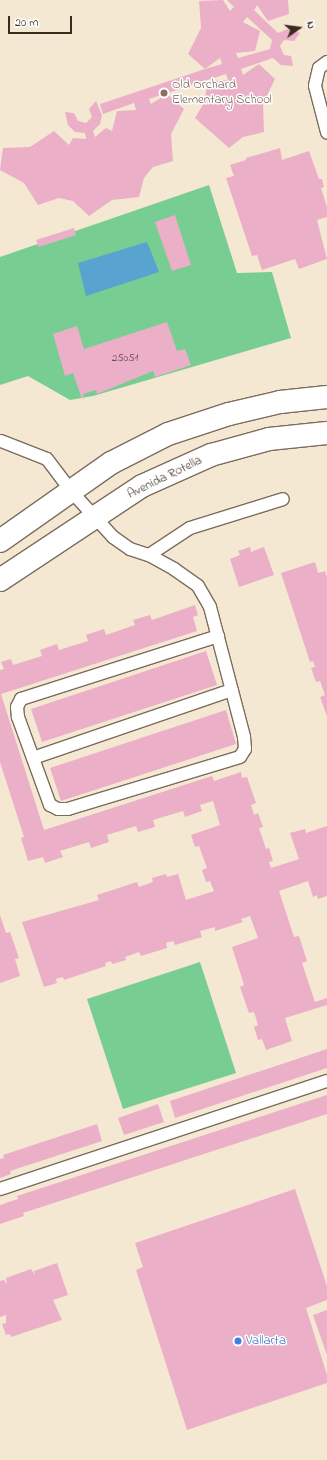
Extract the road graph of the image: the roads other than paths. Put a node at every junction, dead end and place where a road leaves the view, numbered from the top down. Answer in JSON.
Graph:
{"nodes":[{"id":1,"x":327,"y":62,"type":"edge"},
{"id":2,"x":327,"y":132,"type":"edge"},
{"id":3,"x":327,"y":397,"type":"edge"},
{"id":4,"x":327,"y":433,"type":"edge"},
{"id":5,"x":1,"y":441,"type":"edge"},
{"id":6,"x":71,"y":491,"type":"junction"},
{"id":7,"x":283,"y":499,"type":"dead end"},
{"id":8,"x":95,"y":516,"type":"junction"},
{"id":9,"x":0,"y":541,"type":"edge"},
{"id":10,"x":149,"y":555,"type":"junction"},
{"id":11,"x":0,"y":580,"type":"edge"},
{"id":12,"x":218,"y":636,"type":"junction"},
{"id":13,"x":232,"y":690,"type":"junction"},
{"id":14,"x":32,"y":758,"type":"junction"},
{"id":15,"x":327,"y":1081,"type":"edge"},
{"id":16,"x":0,"y":1189,"type":"edge"}],
"edges":[{"from":1,"to":2,"type":"lane"},
{"from":3,"to":6,"type":"street"},
{"from":4,"to":8,"type":"street","name":"Avenida Rotella"},
{"from":5,"to":6,"type":"lane"},
{"from":6,"to":8,"type":"lane"},
{"from":6,"to":9,"type":"street"},
{"from":7,"to":10,"type":"lane"},
{"from":8,"to":10,"type":"lane"},
{"from":8,"to":11,"type":"street","name":"Avenida Rotella"},
{"from":10,"to":12,"type":"lane"},
{"from":12,"to":13,"type":"lane"},
{"from":12,"to":14,"type":"lane"},
{"from":13,"to":14,"type":"lane"},
{"from":13,"to":14,"type":"lane"},
{"from":15,"to":16,"type":"lane"}]}
